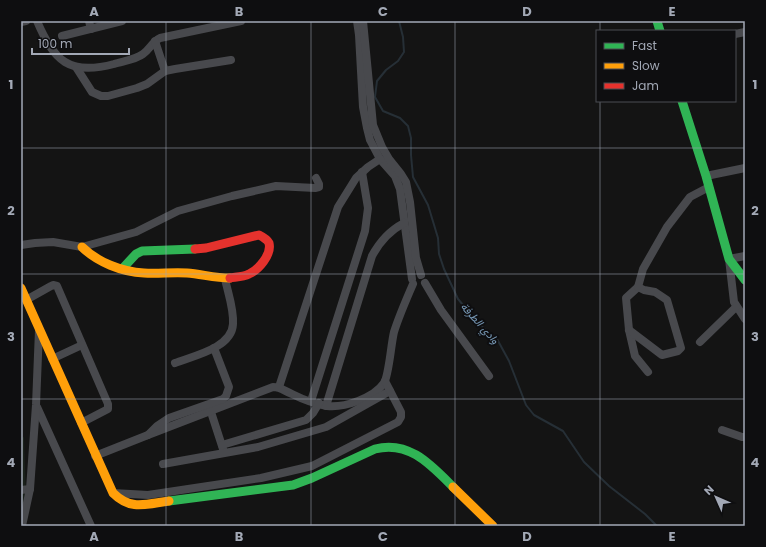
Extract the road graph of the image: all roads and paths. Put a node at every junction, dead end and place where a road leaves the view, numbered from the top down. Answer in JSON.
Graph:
{"nodes":[{"id":1,"x":26,"y":21,"type":"edge"},
{"id":2,"x":37,"y":21,"type":"edge"},
{"id":3,"x":122,"y":21,"type":"edge"},
{"id":4,"x":241,"y":21,"type":"edge"},
{"id":5,"x":357,"y":21,"type":"edge"},
{"id":6,"x":363,"y":21,"type":"edge"},
{"id":7,"x":21,"y":22,"type":"edge"},
{"id":8,"x":90,"y":25,"type":"edge"},
{"id":9,"x":62,"y":36,"type":"dead end"},
{"id":10,"x":155,"y":41,"type":"junction"},
{"id":11,"x":231,"y":60,"type":"dead end"},
{"id":12,"x":76,"y":67,"type":"junction"},
{"id":13,"x":165,"y":71,"type":"junction"},
{"id":14,"x":682,"y":102,"type":"edge"},
{"id":15,"x":380,"y":159,"type":"junction"},
{"id":16,"x":745,"y":168,"type":"edge"},
{"id":17,"x":362,"y":172,"type":"junction"},
{"id":18,"x":706,"y":176,"type":"junction"},
{"id":19,"x":316,"y":178,"type":"dead end"},
{"id":20,"x":709,"y":187,"type":"junction"},
{"id":21,"x":404,"y":223,"type":"junction"},
{"id":22,"x":21,"y":245,"type":"edge"},
{"id":23,"x":82,"y":247,"type":"junction"},
{"id":24,"x":745,"y":256,"type":"edge"},
{"id":25,"x":729,"y":259,"type":"junction"},
{"id":26,"x":124,"y":268,"type":"junction"},
{"id":27,"x":421,"y":275,"type":"junction"},
{"id":28,"x":224,"y":278,"type":"junction"},
{"id":29,"x":745,"y":280,"type":"edge"},
{"id":30,"x":412,"y":281,"type":"junction"},
{"id":31,"x":425,"y":283,"type":"junction"},
{"id":32,"x":638,"y":287,"type":"junction"},
{"id":33,"x":21,"y":288,"type":"edge"},
{"id":34,"x":26,"y":300,"type":"junction"},
{"id":35,"x":736,"y":307,"type":"junction"},
{"id":36,"x":745,"y":319,"type":"edge"},
{"id":37,"x":39,"y":329,"type":"junction"},
{"id":38,"x":629,"y":330,"type":"junction"},
{"id":39,"x":700,"y":342,"type":"dead end"},
{"id":40,"x":82,"y":345,"type":"junction"},
{"id":41,"x":214,"y":348,"type":"junction"},
{"id":42,"x":52,"y":359,"type":"junction"},
{"id":43,"x":174,"y":363,"type":"dead end"},
{"id":44,"x":648,"y":372,"type":"dead end"},
{"id":45,"x":488,"y":376,"type":"dead end"},
{"id":46,"x":385,"y":381,"type":"junction"},
{"id":47,"x":279,"y":387,"type":"junction"},
{"id":48,"x":390,"y":391,"type":"junction"},
{"id":49,"x":319,"y":403,"type":"junction"},
{"id":50,"x":36,"y":405,"type":"junction"},
{"id":51,"x":211,"y":412,"type":"junction"},
{"id":52,"x":81,"y":423,"type":"junction"},
{"id":53,"x":722,"y":430,"type":"dead end"},
{"id":54,"x":148,"y":435,"type":"junction"},
{"id":55,"x":745,"y":437,"type":"edge"},
{"id":56,"x":223,"y":449,"type":"junction"},
{"id":57,"x":95,"y":456,"type":"junction"},
{"id":58,"x":163,"y":464,"type":"dead end"},
{"id":59,"x":30,"y":489,"type":"junction"},
{"id":60,"x":21,"y":490,"type":"edge"},
{"id":61,"x":113,"y":493,"type":"junction"},
{"id":62,"x":22,"y":526,"type":"edge"},
{"id":63,"x":91,"y":526,"type":"edge"},
{"id":64,"x":493,"y":526,"type":"edge"}],
"edges":[{"from":1,"to":7,"type":"street"},
{"from":2,"to":12,"type":"street"},
{"from":3,"to":8,"type":"street"},
{"from":4,"to":10,"type":"street"},
{"from":5,"to":15,"type":"street"},
{"from":6,"to":27,"type":"street"},
{"from":8,"to":9,"type":"street"},
{"from":10,"to":12,"type":"street"},
{"from":10,"to":13,"type":"street"},
{"from":11,"to":13,"type":"street"},
{"from":12,"to":13,"type":"street"},
{"from":14,"to":18,"type":"street"},
{"from":15,"to":17,"type":"street"},
{"from":15,"to":21,"type":"street"},
{"from":16,"to":18,"type":"street"},
{"from":17,"to":47,"type":"street"},
{"from":17,"to":49,"type":"street"},
{"from":18,"to":20,"type":"street"},
{"from":19,"to":23,"type":"street"},
{"from":20,"to":25,"type":"street"},
{"from":20,"to":32,"type":"street"},
{"from":21,"to":30,"type":"street"},
{"from":21,"to":49,"type":"street"},
{"from":22,"to":23,"type":"street"},
{"from":23,"to":26,"type":"street"},
{"from":24,"to":25,"type":"street"},
{"from":25,"to":29,"type":"street"},
{"from":25,"to":35,"type":"street"},
{"from":26,"to":28,"type":"street"},
{"from":26,"to":28,"type":"street"},
{"from":27,"to":30,"type":"street"},
{"from":27,"to":31,"type":"street"},
{"from":28,"to":41,"type":"street"},
{"from":30,"to":31,"type":"street"},
{"from":30,"to":46,"type":"street"},
{"from":31,"to":45,"type":"street"},
{"from":32,"to":38,"type":"street"},
{"from":32,"to":38,"type":"street"},
{"from":33,"to":34,"type":"street"},
{"from":34,"to":37,"type":"street"},
{"from":34,"to":40,"type":"street"},
{"from":35,"to":36,"type":"street"},
{"from":35,"to":39,"type":"street"},
{"from":37,"to":42,"type":"street"},
{"from":37,"to":50,"type":"street"},
{"from":38,"to":44,"type":"street"},
{"from":40,"to":42,"type":"street"},
{"from":40,"to":52,"type":"street"},
{"from":41,"to":43,"type":"street"},
{"from":41,"to":54,"type":"street"},
{"from":42,"to":52,"type":"street"},
{"from":46,"to":48,"type":"street"},
{"from":46,"to":49,"type":"street"},
{"from":47,"to":49,"type":"street"},
{"from":47,"to":51,"type":"street"},
{"from":48,"to":56,"type":"street"},
{"from":48,"to":61,"type":"street"},
{"from":49,"to":56,"type":"street"},
{"from":50,"to":59,"type":"street"},
{"from":50,"to":63,"type":"street"},
{"from":51,"to":54,"type":"street"},
{"from":51,"to":56,"type":"street"},
{"from":52,"to":57,"type":"street"},
{"from":53,"to":55,"type":"street"},
{"from":54,"to":57,"type":"street"},
{"from":56,"to":58,"type":"street"},
{"from":57,"to":61,"type":"street"},
{"from":59,"to":60,"type":"street"},
{"from":59,"to":62,"type":"street"},
{"from":61,"to":64,"type":"street"}]}
